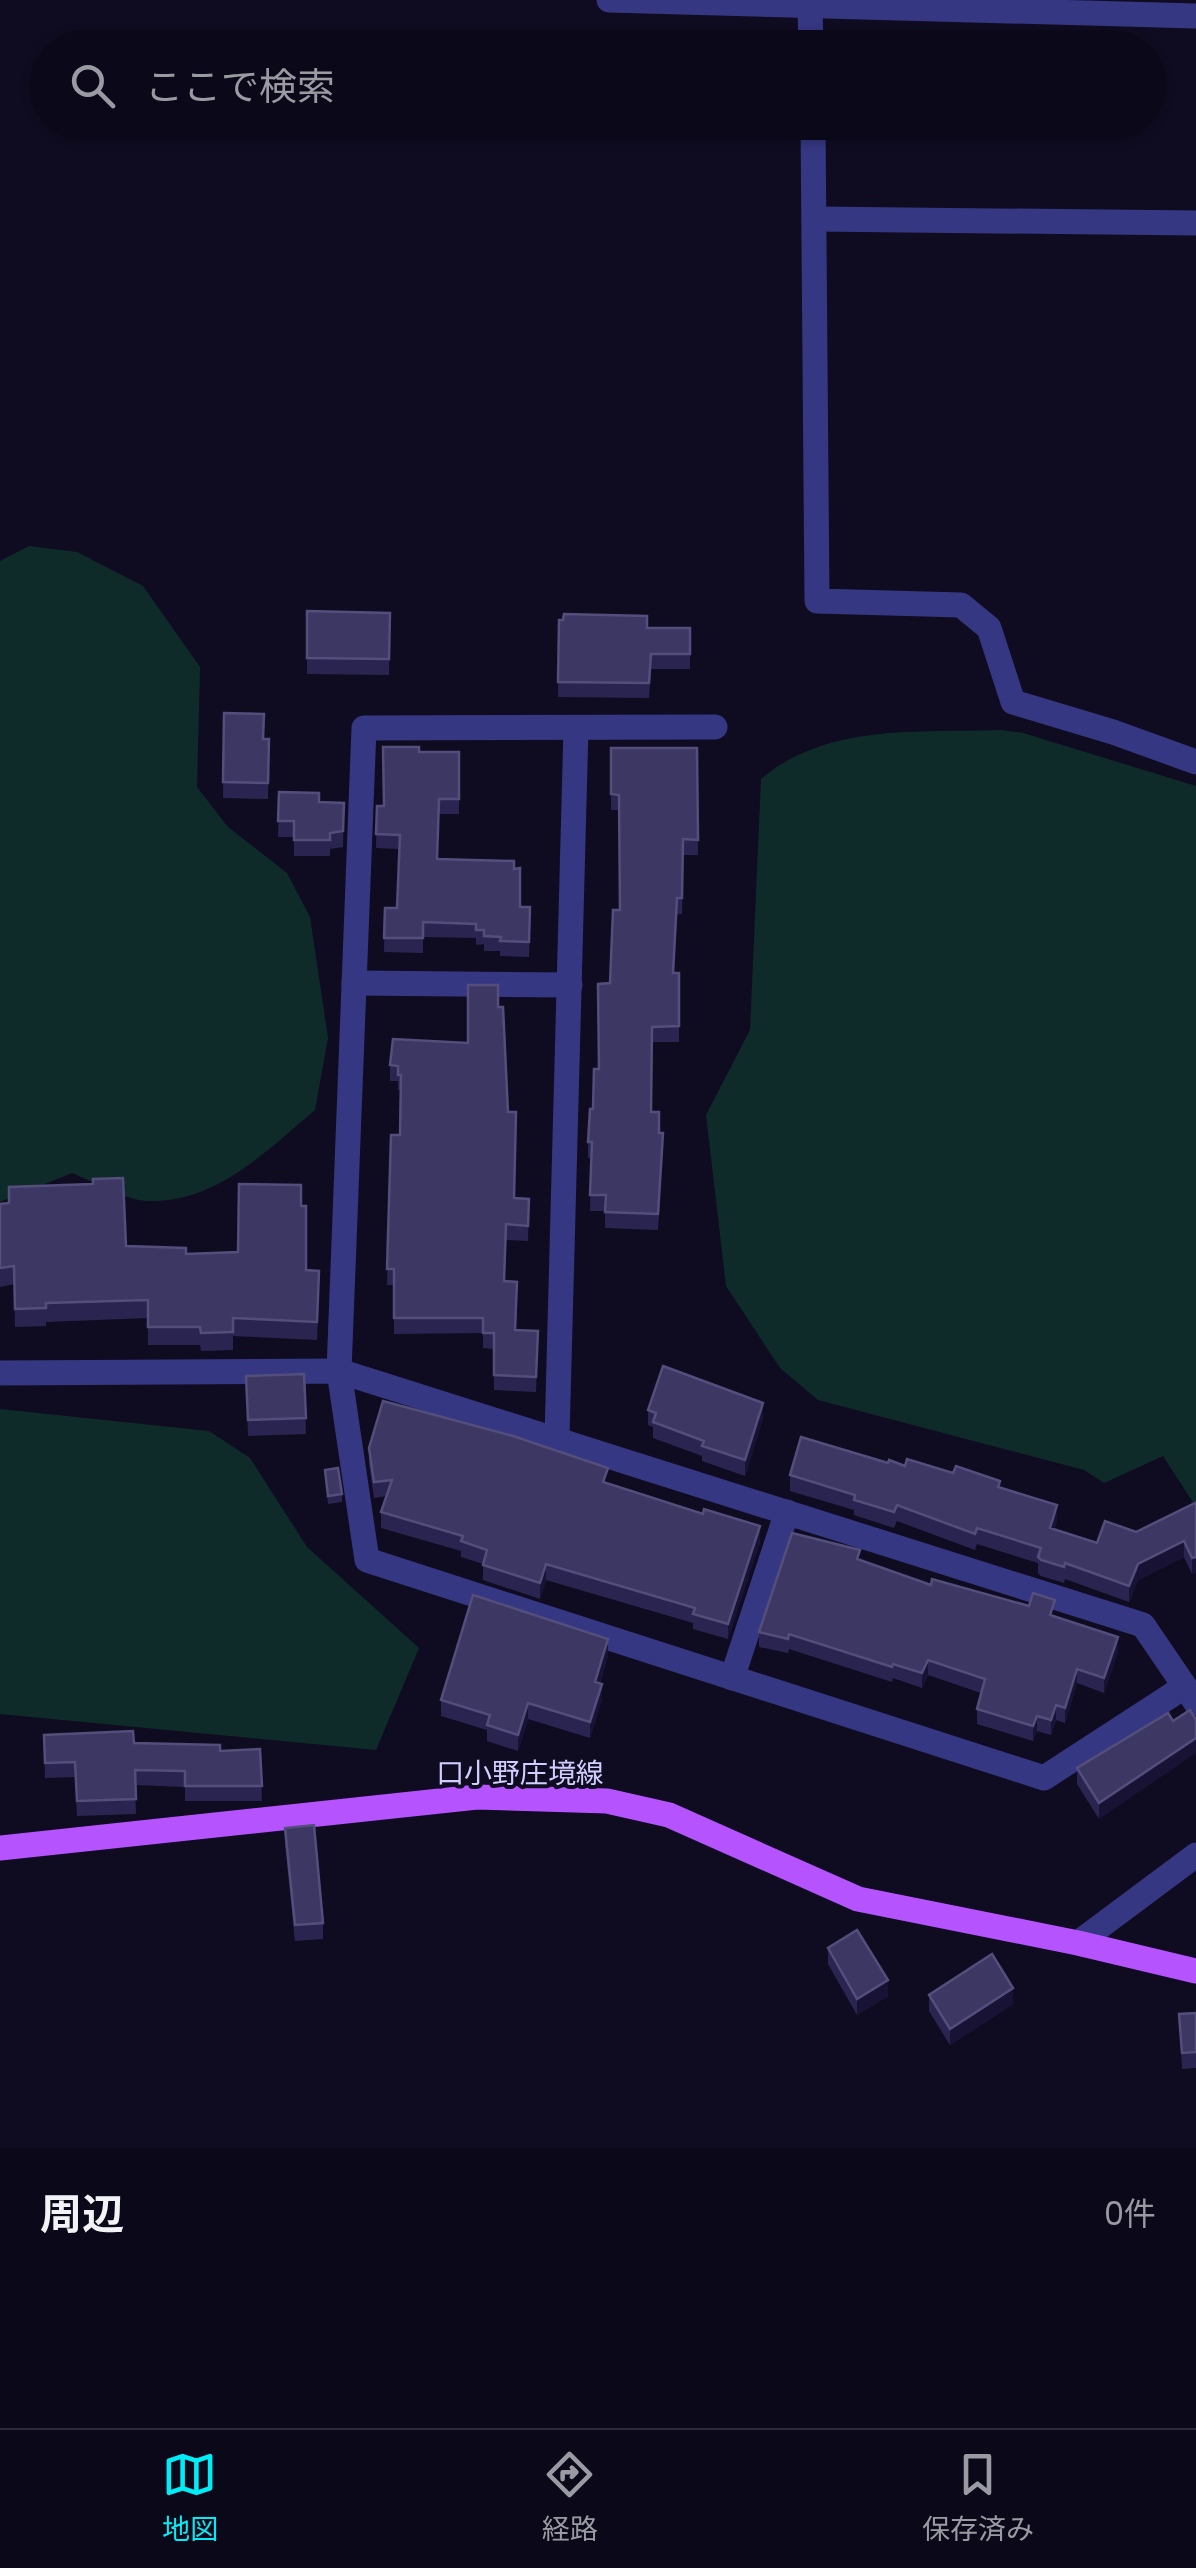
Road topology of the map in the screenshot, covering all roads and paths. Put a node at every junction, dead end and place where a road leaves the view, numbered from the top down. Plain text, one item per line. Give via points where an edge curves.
1 (609, 0) edge
2 (763, 3) edge
3 (810, 7) junction
4 (1196, 16) edge
5 (811, 30) edge
6 (813, 140) edge
7 (815, 219) junction
8 (1196, 223) edge
9 (715, 727) dead end
10 (576, 728) junction
11 (1196, 762) edge
12 (354, 983) junction
13 (570, 985) junction
14 (339, 1370) junction
15 (0, 1374) edge
16 (557, 1437) junction
17 (787, 1512) junction
18 (732, 1678) junction
19 (1190, 1695) edge
20 (0, 1848) edge
21 (1196, 1855) edge
22 (1078, 1943) junction
23 (1196, 1970) edge

1 - 2 street
2 - 3 street
3 - 4 street
3 - 5 street
6 - 7 street
7 - 8 street
7 - 11 street via 817,601 961,605 989,628 1013,702
9 - 10 street
10 - 12 street via 364,728
10 - 13 street
12 - 13 street
12 - 14 street
13 - 16 street
14 - 15 street
14 - 16 street
14 - 18 street via 367,1560
16 - 17 street
17 - 18 street
17 - 19 street via 1143,1625
18 - 19 street via 1044,1778
20 - 22 main road, 口小野庄境線 via 477,1797 607,1800 668,1815 858,1900
21 - 22 street
22 - 23 main road, 口小野庄境線

